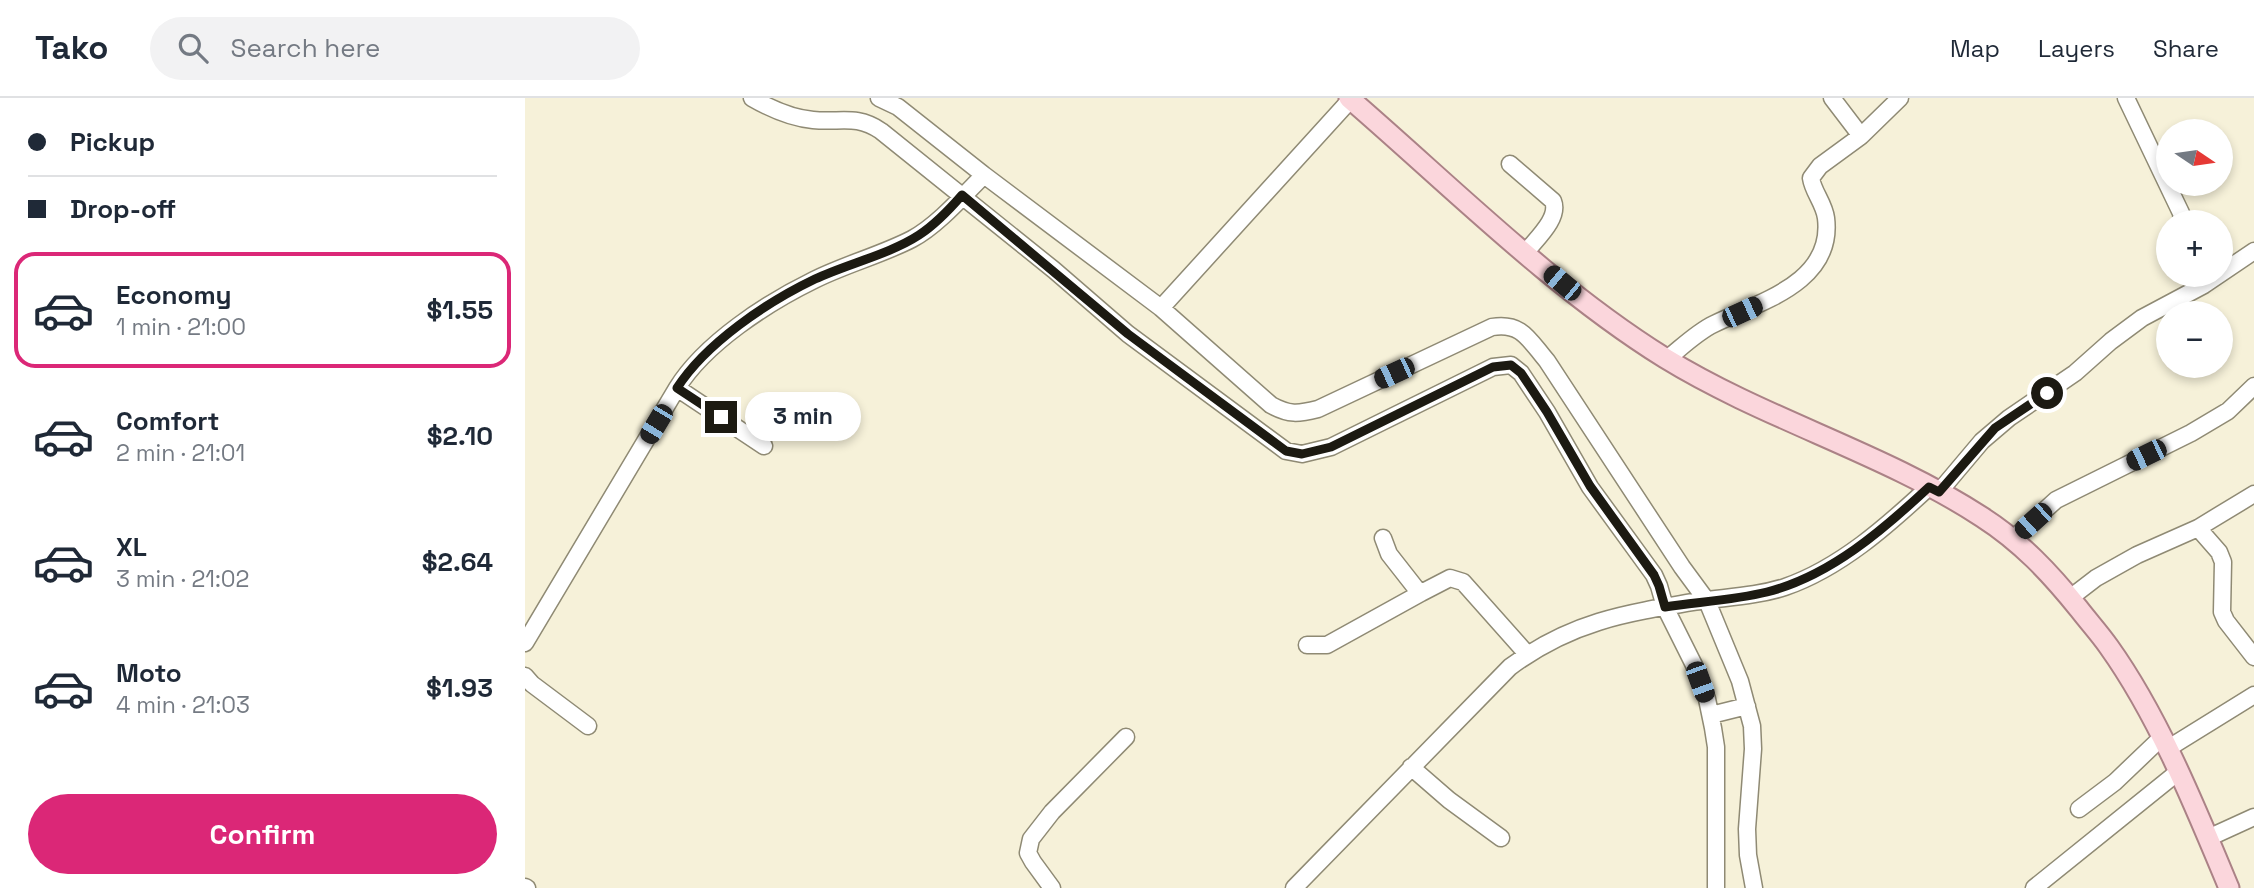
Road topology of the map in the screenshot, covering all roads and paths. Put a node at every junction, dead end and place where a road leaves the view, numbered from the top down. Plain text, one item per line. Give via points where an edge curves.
1 (752, 98) edge
2 (1832, 98) edge
3 (1900, 98) edge
4 (2126, 98) edge
5 (883, 99) edge
6 (1350, 99) edge
7 (1861, 136) junction
8 (1510, 164) dead end
9 (981, 177) junction
10 (964, 194) junction
11 (2178, 210) edge
12 (2254, 251) edge
13 (1526, 252) junction
14 (2233, 263) edge
15 (2191, 287) edge
16 (1161, 308) junction
17 (1667, 359) junction
18 (2254, 386) edge
19 (677, 388) junction
20 (764, 446) dead end
21 (1934, 489) junction
22 (2254, 494) edge
23 (2198, 528) junction
24 (1383, 538) dead end
25 (2013, 539) junction
26 (1421, 593) junction
27 (2070, 598) junction
28 (1704, 601) junction
29 (1668, 607) junction
30 (525, 643) edge
31 (1307, 645) dead end
32 (1527, 654) junction
33 (2254, 657) edge
34 (525, 676) edge
35 (2254, 695) edge
36 (1743, 707) junction
37 (1713, 714) junction
38 (588, 726) dead end
39 (1126, 737) dead end
40 (2164, 743) junction
41 (1411, 767) junction
42 (2178, 772) junction
43 (2079, 808) dead end
44 (2254, 817) edge
45 (1501, 838) dead end
46 (2208, 838) junction
47 (1052, 888) edge
48 (1293, 888) edge
49 (1716, 888) edge
50 (1754, 888) edge
51 (2034, 888) edge
52 (2229, 888) edge

1 - 10 street via 795,117 865,121
2 - 7 street
3 - 7 street
4 - 11 street
5 - 9 street
6 - 13 main road
6 - 16 street
7 - 17 street via 1811,178 1826,217 1823,245 1808,272 1790,288 1711,325
8 - 13 street via 1555,206
9 - 10 street
9 - 16 street
10 - 19 street via 912,239 814,280 751,317 702,355
10 - 29 street via 1128,334 1286,451 1302,454 1331,447 1493,367 1517,368 1590,486 1654,575
12 - 14 street
13 - 17 main road via 1600,315
15 - 21 street via 2002,423
16 - 28 street via 1271,405 1286,413 1318,408 1492,327 1515,327 1547,361
17 - 21 main road
18 - 25 street via 2228,411 2191,433 2056,500
19 - 20 street
19 - 30 street
21 - 25 main road
21 - 28 street via 1819,572 1765,593
22 - 23 street
23 - 27 street via 2137,555
23 - 33 street via 2223,562 2222,612
24 - 26 street via 1389,554
25 - 27 main road
26 - 31 street via 1327,645
26 - 32 street via 1450,578 1463,582
27 - 40 main road via 2110,648
28 - 29 street
28 - 36 street via 1739,681
29 - 32 street via 1598,621
29 - 37 street
32 - 41 street
34 - 38 street
35 - 40 street
36 - 37 street
36 - 50 street via 1752,726 1748,842
37 - 49 street
39 - 47 street via 1031,839 1028,853
40 - 42 main road
40 - 43 street
41 - 45 street
41 - 48 street
42 - 46 main road
42 - 51 street
44 - 46 street
46 - 52 main road

